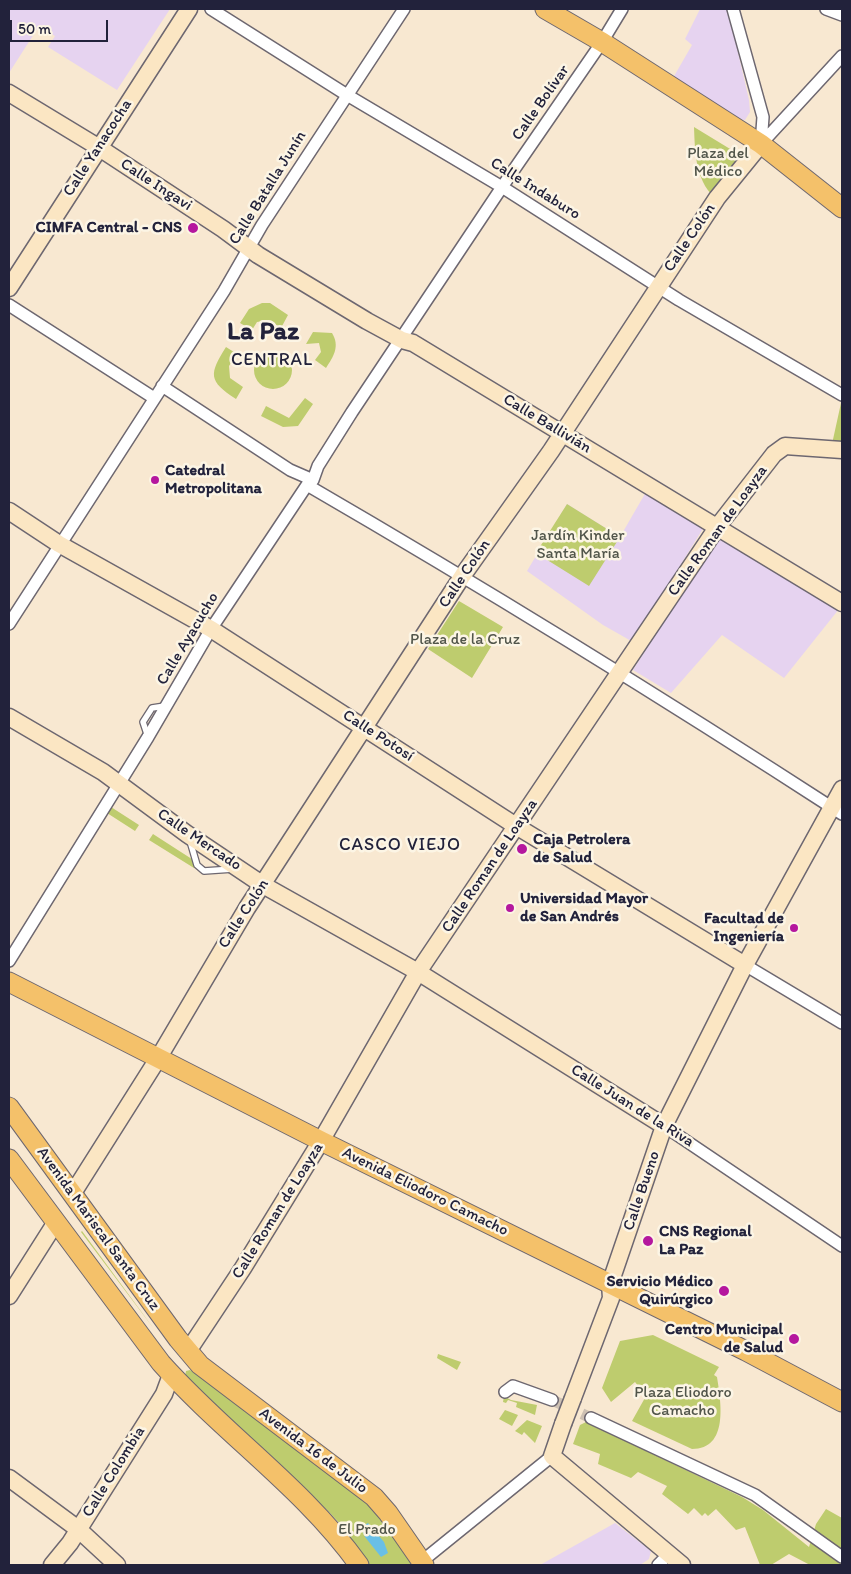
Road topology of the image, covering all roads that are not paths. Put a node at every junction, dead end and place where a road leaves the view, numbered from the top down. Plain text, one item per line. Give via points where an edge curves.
1 (189, 9) edge
2 (211, 9) edge
3 (404, 9) edge
4 (545, 9) edge
5 (622, 9) edge
6 (733, 9) edge
7 (826, 9) edge
8 (842, 15) edge
9 (602, 42) junction
10 (842, 56) edge
11 (9, 93) edge
12 (347, 94) junction
13 (761, 144) junction
14 (98, 147) junction
15 (502, 187) junction
16 (842, 208) edge
17 (249, 249) junction
18 (658, 285) junction
19 (9, 288) edge
20 (9, 305) edge
21 (402, 340) junction
22 (162, 386) junction
23 (842, 395) edge
24 (154, 398) junction
25 (562, 433) junction
26 (842, 450) edge
27 (310, 482) junction
28 (9, 511) edge
29 (718, 526) junction
30 (59, 544) junction
31 (463, 575) junction
32 (842, 603) edge
33 (9, 624) edge
34 (211, 629) junction
35 (620, 672) junction
36 (9, 717) edge
37 (364, 727) junction
38 (119, 783) junction
39 (842, 789) edge
40 (837, 811) edge
41 (516, 826) junction
42 (263, 885) junction
43 (9, 961) edge
44 (745, 965) junction
45 (418, 972) junction
46 (9, 982) edge
47 (842, 1023) edge
48 (159, 1057) junction
49 (9, 1108) edge
50 (664, 1126) junction
51 (321, 1141) junction
52 (9, 1158) edge
53 (73, 1193) junction
54 (56, 1222) junction
55 (842, 1246) edge
56 (616, 1292) junction
57 (9, 1296) edge
58 (188, 1351) junction
59 (171, 1375) junction
60 (505, 1392) dead end
61 (552, 1400) tunnel mouth
62 (842, 1402) edge
63 (591, 1418) tunnel mouth
64 (555, 1448) junction
65 (9, 1478) edge
66 (78, 1529) junction
67 (842, 1557) edge
68 (664, 1560) edge
69 (423, 1563) edge
70 (52, 1565) edge
71 (117, 1565) edge
72 (359, 1565) edge
73 (682, 1565) edge

1 - 14 main road, Calle Yanacocha
2 - 12 street, Calle Indaburo
3 - 12 street, Calle Batalla Junín
4 - 9 main road
5 - 9 street, Calle Bolívar
6 - 13 street via 763,117
7 - 8 street
9 - 13 main road
9 - 15 street, Calle Bolívar
10 - 13 street, Calle Colón
11 - 14 main road, Calle Ingavi
12 - 15 street, Calle Indaburo
12 - 17 street, Calle Batalla Junín
13 - 16 main road
13 - 18 main road, Calle Colón via 716,198
14 - 17 main road, Calle Ingavi
14 - 19 main road, Calle Yanacocha
15 - 18 street, Calle Indaburo
15 - 21 street, Calle Bolívar
17 - 21 main road, Calle Ballivián
17 - 22 street, Calle Batalla Junín
18 - 23 street, Calle Indaburo
18 - 25 main road, Calle Colón
20 - 24 street
21 - 25 main road, Calle Ballivián via 413,343
21 - 27 street, Calle Ayacucho via 352,412
22 - 24 street, Calle Batalla Junín
22 - 27 street
24 - 30 street, Calle Batalla Junín
25 - 29 main road, Calle Ballivián
25 - 31 main road, Calle Colón
26 - 29 main road, Calle Roman de Loayza via 785,446 774,454
27 - 31 street
27 - 34 street, Calle Ayacucho
28 - 30 main road, Calle Potosí
29 - 32 main road, Calle Ballivián
29 - 35 main road, Calle Roman de Loayza
30 - 33 street, Calle Batalla Junín
30 - 34 main road, Calle Potosí
31 - 35 street
31 - 37 main road, Calle Colón
34 - 37 main road, Calle Potosí
34 - 38 street, Calle Ayacucho
35 - 40 street
35 - 41 main road, Calle Roman de Loayza
36 - 38 main road, Calle Mercado
37 - 41 main road, Calle Potosí
37 - 42 main road, Calle Colón
38 - 42 main road, Calle Mercado
38 - 43 street, Calle Ayacucho
39 - 40 main road, Calle Bueno
40 - 44 main road, Calle Bueno
41 - 44 main road, Calle Potosí
41 - 45 main road, Calle Roman de Loayza
42 - 45 main road, Calle Mercado
42 - 48 main road, Calle Colón via 218,954
44 - 47 street
44 - 50 main road, Calle Bueno
45 - 50 main road, Calle Juan de la Riva
45 - 51 main road, Calle Roman de Loayza
46 - 48 main road, Avenida Eliodoro Camacho
48 - 51 main road, Avenida Eliodoro Camacho
48 - 53 main road, Calle Colón
49 - 53 main road, Avenida Mariscal Santa Cruz
50 - 55 street, Calle Juan de la Riva
50 - 56 main road, Calle Bueno
51 - 56 main road, Avenida Eliodoro Camacho
51 - 58 main road, Calle Roman de Loayza
52 - 54 main road, Avenida Mariscal Santa Cruz
53 - 54 main road
53 - 58 main road, Avenida Mariscal Santa Cruz
54 - 57 main road
54 - 59 main road, Avenida Mariscal Santa Cruz
56 - 62 main road, Avenida Eliodoro Camacho via 819,1388
56 - 64 main road, Calle Bueno, bridge
58 - 59 main road
58 - 69 main road, Avenida 16 de Julio via 200,1365 374,1497
59 - 66 main road, Calle Colombia via 164,1394
59 - 72 main road via 323,1518
60 - 61 street via 513,1386
63 - 67 street via 756,1495
64 - 68 main road
64 - 69 street
65 - 66 main road
66 - 70 main road, Calle Colombia
66 - 71 main road
68 - 73 main road

